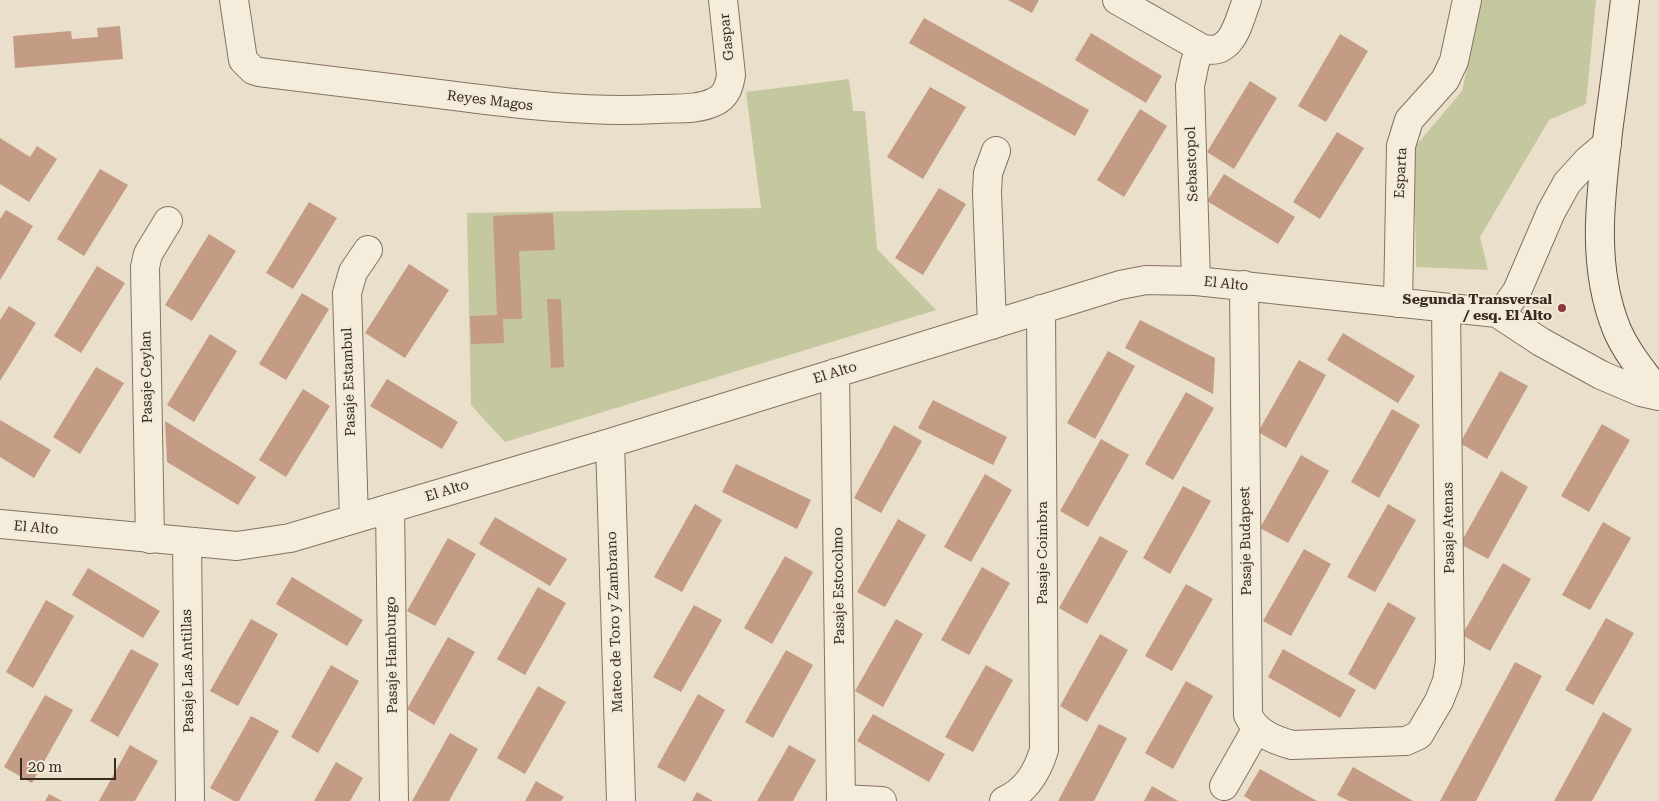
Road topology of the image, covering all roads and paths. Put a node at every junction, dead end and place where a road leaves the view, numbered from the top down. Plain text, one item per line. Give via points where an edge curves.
1 (234, 0) edge
2 (723, 0) edge
3 (1117, 0) edge
4 (1247, 0) edge
5 (1466, 0) edge
6 (1625, 0) edge
7 (1201, 48) junction
8 (731, 75) joint
9 (1607, 144) junction
10 (996, 151) dead end
11 (168, 221) dead end
12 (368, 250) dead end
13 (1196, 281) junction
14 (1244, 285) junction
15 (1398, 303) junction
16 (1446, 308) junction
17 (1041, 309) junction
18 (1497, 313) junction
19 (992, 325) junction
20 (836, 373) junction
21 (1659, 394) edge
22 (610, 442) junction
23 (390, 508) junction
24 (354, 519) junction
25 (0, 524) edge
26 (150, 539) junction
27 (187, 542) junction
28 (1257, 728) junction
29 (1224, 786) dead end
30 (1012, 796) edge
31 (842, 800) edge
32 (190, 801) edge
33 (394, 801) edge
34 (621, 801) edge
35 (882, 801) edge

1 - 8 street, Reyes Magos via 243,60 252,70 259,72 537,106 647,110 705,106 715,102 724,96
2 - 8 street, Gaspar
3 - 7 street
4 - 7 street via 1226,46 1210,51
5 - 15 street, Esparta via 1454,60 1446,80 1409,120 1401,146
6 - 9 street
7 - 13 street, Sebastopol via 1190,86
9 - 18 street via 1587,160 1567,183 1517,291
9 - 21 street via 1600,203 1602,280 1618,332
10 - 19 street via 988,173 987,192
11 - 26 street, Pasaje Ceylan via 148,254 145,267
12 - 24 street, Pasaje Estambul via 353,272 347,292
13 - 14 street, El Alto
13 - 17 street, El Alto via 1146,280
14 - 15 street, El Alto
14 - 28 street, Pasaje Budapest via 1248,710 1250,720
15 - 16 street, El Alto
16 - 18 street, El Alto
16 - 28 street, Pasaje Atenas via 1450,661 1444,691 1423,730 1415,739 1406,741 1292,745 1267,736
17 - 19 street, El Alto
17 - 30 street, Pasaje Coimbra via 1044,750 1030,780
18 - 21 street, El Alto via 1601,375 1641,392
19 - 20 street, El Alto
20 - 22 street, El Alto
20 - 31 street, Pasaje Estocolmo
22 - 23 street, El Alto
22 - 34 street, Mateo de Toro y Zambrano
23 - 24 street, El Alto
23 - 33 street, Pasaje Hamburgo
24 - 27 street, El Alto via 263,543 237,546
25 - 26 street, El Alto
26 - 27 street, El Alto
27 - 32 street, Pasaje Las Antillas
28 - 29 street
31 - 35 street, Pasaje Estocolmo

